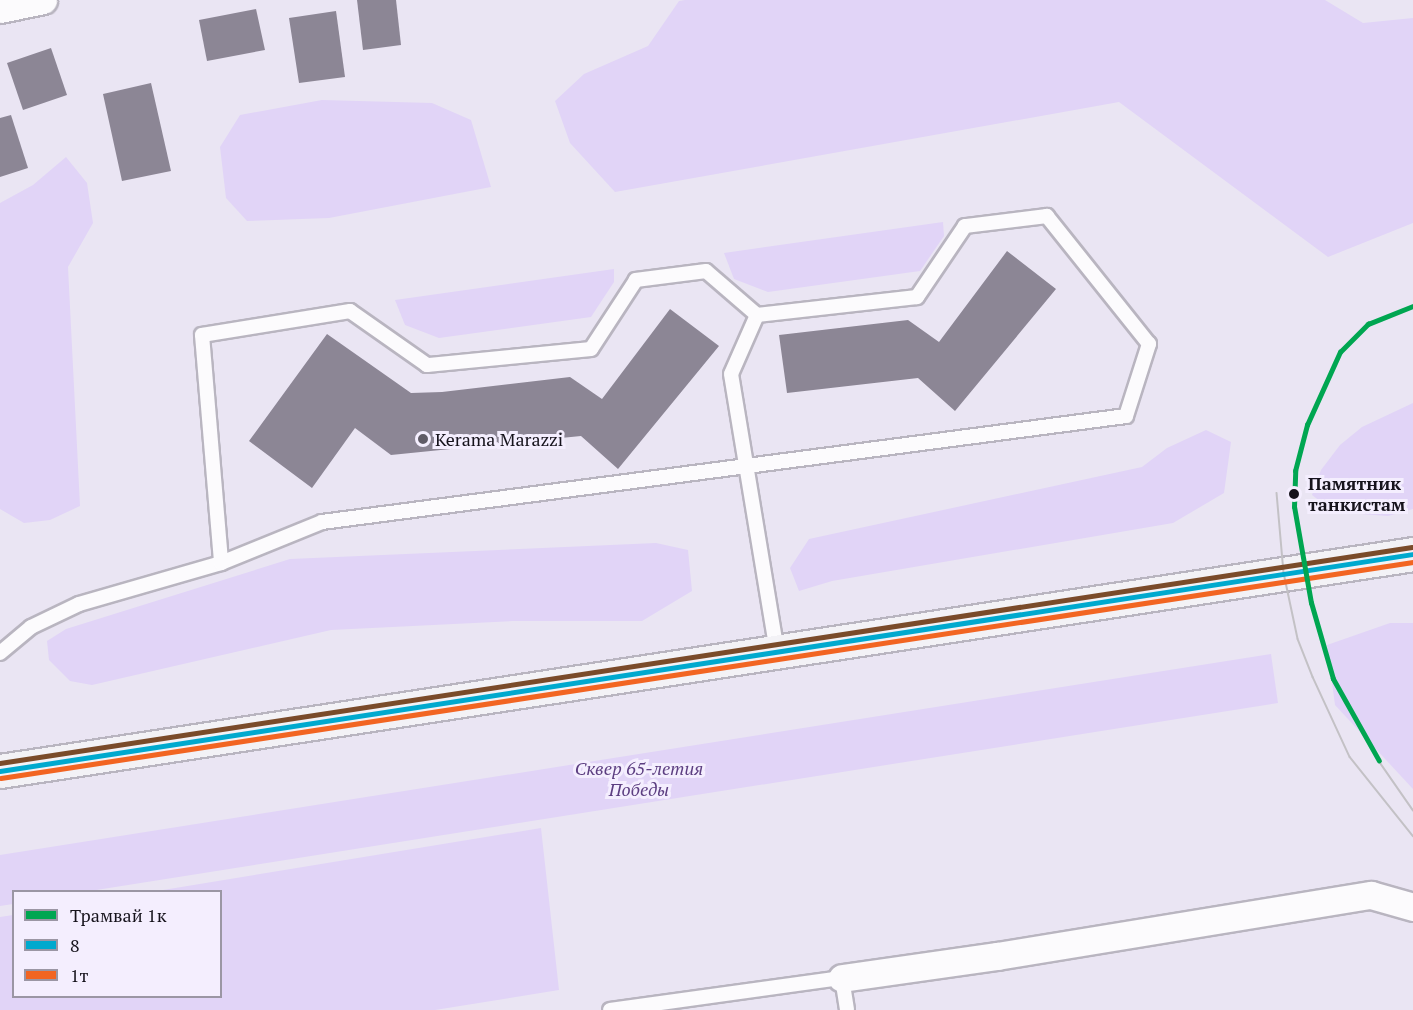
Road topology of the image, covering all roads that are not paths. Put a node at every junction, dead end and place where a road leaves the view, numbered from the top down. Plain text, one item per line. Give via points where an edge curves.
1 (43, 0) edge
2 (0, 9) edge
3 (757, 315) junction
4 (746, 466) junction
5 (1413, 554) edge
6 (221, 564) junction
7 (777, 652) junction
8 (0, 653) edge
9 (0, 771) edge
10 (1413, 907) edge
11 (842, 978) junction
12 (610, 1010) edge
13 (848, 1010) edge

1 - 2 street
3 - 4 lane via 731,374
3 - 4 lane via 917,297 965,226 1047,216 1149,344 1126,416
3 - 6 lane via 706,271 636,280 591,349 428,365 350,311 202,334
4 - 6 lane via 322,522
4 - 7 lane
5 - 7 main road
6 - 8 lane via 79,604 31,627
7 - 9 main road
10 - 11 street via 1371,895
11 - 12 lane
11 - 13 lane

